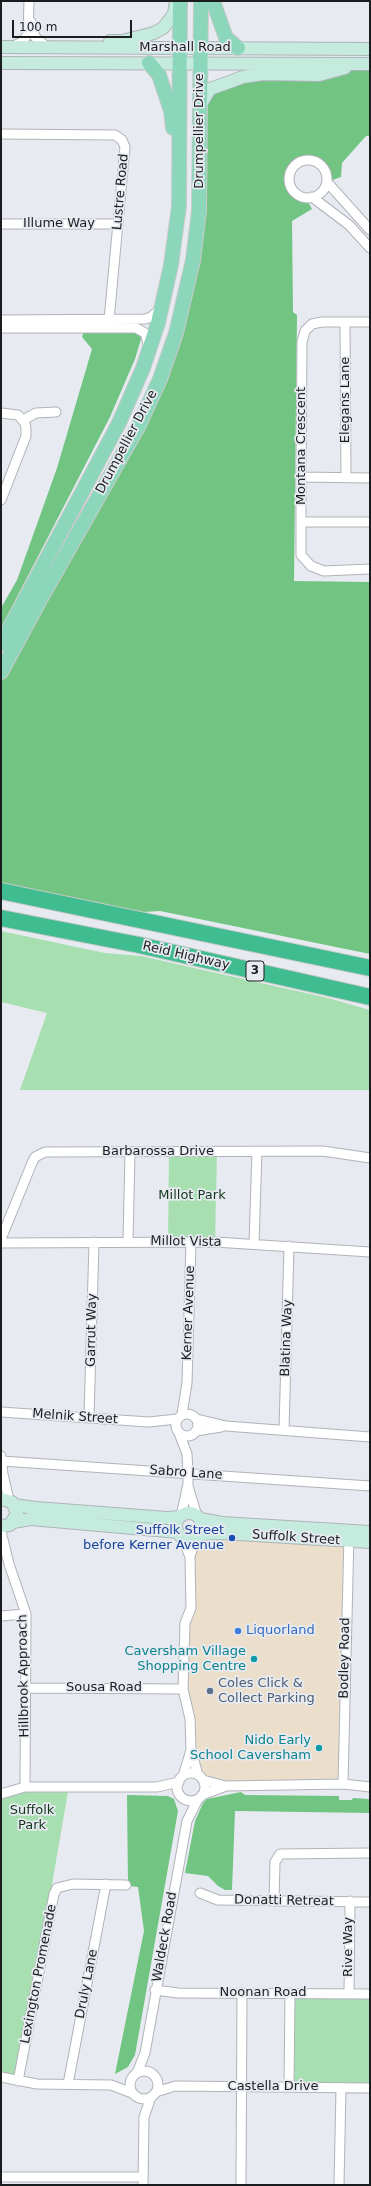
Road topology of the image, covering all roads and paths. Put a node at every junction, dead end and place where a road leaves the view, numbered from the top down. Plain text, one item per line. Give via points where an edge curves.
1 (176, 1) edge
2 (180, 1) edge
3 (201, 1) edge
4 (213, 1) edge
5 (29, 5) edge
6 (6, 47) edge
7 (49, 47) junction
8 (238, 48) junction
9 (370, 48) edge
10 (181, 49) junction
11 (201, 49) junction
12 (1, 63) edge
13 (148, 63) junction
14 (181, 63) junction
15 (200, 64) junction
16 (365, 64) edge
17 (200, 104) junction
18 (1, 134) edge
19 (327, 182) junction
20 (312, 198) junction
21 (1, 224) edge
22 (118, 224) junction
23 (370, 230) edge
24 (370, 248) edge
25 (173, 253) junction
26 (162, 307) junction
27 (1, 320) edge
28 (109, 320) junction
29 (345, 322) junction
30 (370, 322) edge
31 (18, 324) junction
32 (1, 328) edge
33 (149, 351) junction
34 (56, 412) dead end
35 (1, 413) edge
36 (23, 420) junction
37 (301, 477) junction
38 (346, 478) junction
39 (370, 478) edge
40 (1, 500) edge
41 (301, 522) junction
42 (370, 522) edge
43 (370, 569) edge
44 (1, 644) edge
45 (1, 672) edge
46 (1, 891) edge
47 (2, 918) edge
48 (370, 968) edge
49 (370, 997) edge
50 (257, 1151) junction
51 (130, 1152) junction
52 (370, 1158) edge
53 (1, 1239) edge
54 (94, 1242) junction
55 (128, 1242) junction
56 (191, 1242) junction
57 (1, 1243) edge
58 (254, 1244) junction
59 (289, 1246) junction
60 (370, 1252) edge
61 (1, 1412) edge
62 (187, 1417) junction
63 (89, 1418) junction
64 (149, 1422) junction
65 (226, 1426) junction
66 (284, 1430) junction
67 (178, 1431) junction
68 (195, 1432) junction
69 (370, 1437) edge
70 (187, 1454) junction
71 (2, 1458) edge
72 (188, 1473) junction
73 (2, 1479) edge
74 (188, 1484) junction
75 (370, 1486) edge
76 (8, 1501) edge
77 (180, 1517) junction
78 (198, 1517) junction
79 (6, 1526) edge
80 (370, 1532) edge
81 (180, 1534) junction
82 (197, 1535) junction
83 (349, 1537) junction
84 (370, 1542) edge
85 (190, 1557) junction
86 (5, 1564) edge
87 (26, 1614) junction
88 (1, 1616) edge
89 (26, 1688) junction
90 (183, 1689) junction
91 (191, 1750) junction
92 (200, 1778) junction
93 (181, 1779) junction
94 (343, 1784) junction
95 (226, 1786) junction
96 (25, 1787) junction
97 (157, 1787) junction
98 (370, 1787) edge
99 (1, 1794) edge
100 (182, 1796) junction
101 (200, 1797) junction
102 (187, 1821) junction
103 (370, 1853) edge
104 (106, 1884) junction
105 (126, 1885) dead end
106 (200, 1893) dead end
107 (274, 1901) junction
108 (350, 1901) junction
109 (370, 1902) edge
110 (156, 1990) junction
111 (242, 1993) junction
112 (290, 1993) junction
113 (349, 1994) junction
114 (370, 1994) edge
115 (145, 2053) junction
116 (134, 2076) junction
117 (153, 2076) junction
118 (1, 2077) edge
119 (18, 2081) junction
120 (68, 2084) junction
121 (111, 2085) junction
122 (175, 2086) junction
123 (241, 2087) junction
124 (289, 2087) junction
125 (341, 2088) junction
126 (370, 2088) edge
127 (154, 2094) junction
128 (134, 2095) junction
129 (144, 2117) junction
130 (1, 2176) edge
131 (50, 2181) edge
132 (143, 2181) edge
133 (241, 2185) edge
134 (339, 2185) edge

1 - 7 main road via 174,14 163,28 154,33 122,41 86,41
2 - 10 main road, Drumpellier Drive
3 - 11 main road, Drumpellier Drive
4 - 8 main road via 226,38
5 - 6 street via 28,34 22,42
5 - 7 street via 34,34 39,42
6 - 7 main road, Marshall Road
7 - 10 main road, Marshall Road
8 - 9 main road, Marshall Road
8 - 11 main road, Marshall Road
10 - 11 main road, Marshall Road
10 - 14 main road, Drumpellier Drive
11 - 15 main road, Drumpellier Drive
12 - 13 main road, Marshall Road
13 - 14 main road, Marshall Road
13 - 25 main road via 159,75 173,119 172,196 167,229
14 - 15 main road, Marshall Road
14 - 25 main road, Drumpellier Drive via 180,182
15 - 16 main road, Marshall Road
15 - 17 main road, Drumpellier Drive
16 - 17 main road via 319,75 263,74 243,77 210,90
17 - 45 main road, Drumpellier Drive via 200,186 196,235 184,303 168,356 150,402 128,447
18 - 22 street, Lustre Road via 115,135 122,140 125,147
19 - 20 street via 322,192
19 - 20 street via 325,170 316,161 304,160 294,166 289,176 291,187 299,196
19 - 23 street
20 - 24 street via 349,225
21 - 22 street, Illume Way
22 - 28 street, Lustre Road
25 - 26 main road, Drumpellier Drive
26 - 28 street via 148,319
26 - 33 main road, Drumpellier Drive
27 - 31 street
28 - 31 street
29 - 30 street, Montana Crescent
29 - 37 street, Montana Crescent via 312,324 305,331 302,342
29 - 38 street, Elegans Lane
31 - 32 street
31 - 33 street via 136,328 147,336
33 - 44 main road, Drumpellier Drive via 116,428
34 - 36 street via 36,413
35 - 36 street via 15,414
36 - 40 street via 26,436
37 - 38 street
37 - 41 street, Montana Crescent
38 - 39 street
41 - 42 street
41 - 43 street, Montana Crescent via 301,555 311,566 324,571
46 - 48 highway, Reid Highway / 3
47 - 49 highway, Reid Highway / 3 via 140,945
50 - 51 street, Barbarossa Drive
50 - 52 street, Barbarossa Drive via 339,1152
50 - 58 street
51 - 53 street, Barbarossa Drive via 39,1154 32,1163
51 - 55 street
54 - 55 street, Millot Vista
54 - 57 street, Millot Vista
54 - 63 street, Garrut Way
55 - 56 street, Millot Vista
56 - 58 street, Millot Vista
56 - 62 street, Kerner Avenue
58 - 59 street, Millot Vista
59 - 60 street, Millot Vista
59 - 66 street, Blatina Way
61 - 63 street, Melnik Street
62 - 64 street, Melnik Street
62 - 65 street, Melnik Street
62 - 67 street
62 - 68 street via 198,1425
63 - 64 street, Melnik Street
64 - 67 street, Melnik Street
65 - 66 street, Melnik Street
65 - 68 street, Melnik Street
66 - 69 street, Melnik Street
67 - 68 street, Melnik Street via 187,1436
67 - 70 street
68 - 70 street
70 - 72 street
71 - 72 street, Sabro Lane
71 - 73 street
72 - 74 street
72 - 75 street, Sabro Lane
73 - 76 street
74 - 77 street
74 - 78 street
76 - 77 main road via 36,1508
76 - 79 main road via 17,1513
77 - 78 main road via 189,1513
77 - 81 main road via 176,1524
78 - 82 main road via 202,1527
78 - 83 main road, Suffolk Street via 217,1522
79 - 81 main road via 31,1519
79 - 86 street, Hillbrook Approach
80 - 83 main road, Suffolk Street
81 - 82 main road via 188,1538
81 - 85 street
82 - 83 main road, Suffolk Street via 221,1533
82 - 85 street
83 - 84 main road, Suffolk Street
83 - 94 street, Bodley Road
85 - 90 street via 191,1608 185,1623
86 - 87 street, Hillbrook Approach
87 - 88 street
87 - 89 street, Hillbrook Approach
89 - 90 street, Sousa Road
89 - 96 street, Hillbrook Approach
90 - 91 street via 190,1719
91 - 92 street
91 - 93 street
92 - 93 street via 192,1773
92 - 95 street
92 - 101 street via 205,1788
93 - 97 street
93 - 100 street
94 - 95 street
94 - 98 street
95 - 101 street
96 - 97 street
96 - 99 street
97 - 100 street
100 - 101 street via 191,1800
100 - 102 street, Waldeck Road
101 - 102 street, Waldeck Road
102 - 110 street, Waldeck Road
103 - 107 street via 280,1854 275,1862
104 - 105 street, Lexington Promenade
104 - 119 street, Lexington Promenade via 62,1885 54,1894
104 - 120 street, Druly Lane
106 - 107 street, Donatti Retreat via 218,1900
107 - 108 street, Donatti Retreat
108 - 109 street, Donatti Retreat
108 - 113 street, Rive Way
110 - 111 street, Noonan Road via 178,1993
110 - 115 street, Waldeck Road
111 - 112 street, Noonan Road
111 - 123 street
112 - 113 street, Noonan Road
112 - 124 street
113 - 114 street, Noonan Road
115 - 116 street, Waldeck Road
115 - 117 street, Waldeck Road
116 - 117 street via 144,2072
116 - 121 street
116 - 128 street via 130,2086
117 - 122 street, Castella Drive
117 - 127 street via 157,2083
118 - 119 street
119 - 120 street
120 - 121 street
121 - 128 street
122 - 123 street, Castella Drive
122 - 127 street, Castella Drive
123 - 124 street, Castella Drive
123 - 133 street
124 - 125 street, Castella Drive
125 - 126 street, Castella Drive
125 - 134 street
127 - 128 street via 144,2099
127 - 129 street
128 - 129 street
129 - 132 street
130 - 131 street
131 - 132 street

